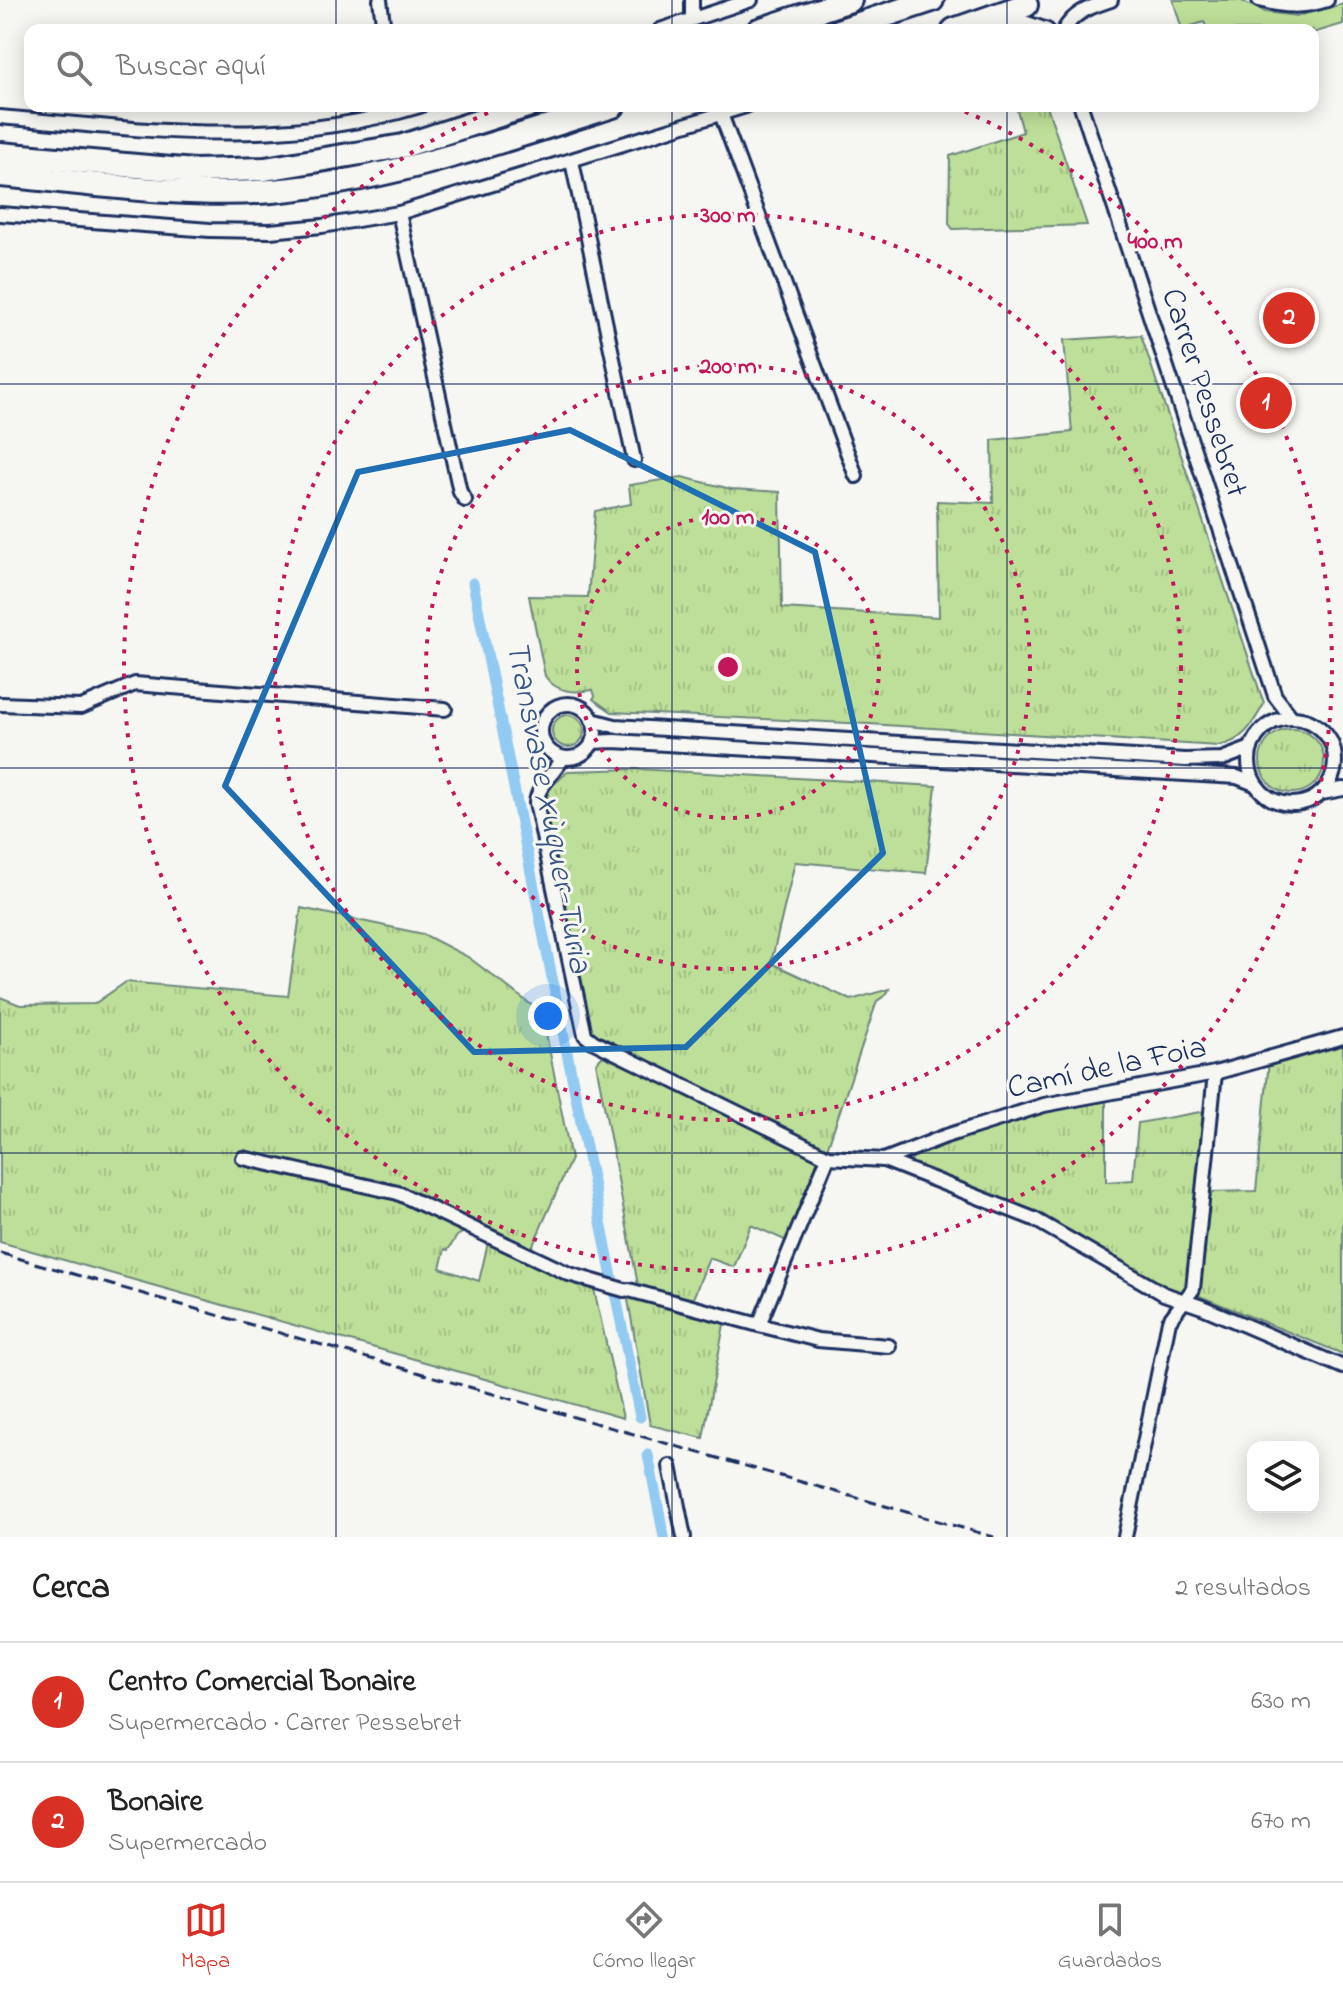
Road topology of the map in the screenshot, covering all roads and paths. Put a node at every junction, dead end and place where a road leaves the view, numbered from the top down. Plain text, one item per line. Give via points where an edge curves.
1 (380, 0) edge
2 (692, 0) edge
3 (751, 0) edge
4 (850, 0) edge
5 (932, 0) edge
6 (1111, 0) edge
7 (1259, 0) edge
8 (1327, 0) edge
9 (1029, 2) edge
10 (692, 19) junction
11 (383, 24) edge
12 (677, 24) edge
13 (777, 24) edge
14 (859, 24) edge
15 (970, 24) edge
16 (990, 24) edge
17 (1010, 24) edge
18 (1030, 24) edge
19 (1068, 24) edge
20 (387, 112) edge
21 (470, 112) edge
22 (508, 112) edge
23 (593, 112) edge
24 (727, 112) edge
25 (1083, 112) edge
26 (721, 114) junction
27 (0, 117) edge
28 (0, 154) edge
29 (340, 158) junction
30 (572, 161) junction
31 (0, 175) edge
32 (399, 213) junction
33 (0, 214) edge
34 (634, 460) dead end
35 (856, 476) dead end
36 (465, 500) dead end
37 (1275, 696) junction
38 (0, 704) edge
39 (445, 709) dead end
40 (1292, 718) junction
41 (592, 720) junction
42 (1270, 724) junction
43 (592, 742) junction
44 (1251, 748) junction
45 (1339, 757) edge
46 (563, 758) junction
47 (1255, 784) junction
48 (1343, 789) edge
49 (1322, 793) junction
50 (1343, 1037) edge
51 (1215, 1073) junction
52 (828, 1157) junction
53 (243, 1158) dead end
54 (884, 1160) junction
55 (1184, 1302) junction
56 (759, 1325) junction
57 (889, 1346) dead end
58 (1343, 1367) edge
59 (670, 1466) dead end
60 (684, 1537) edge
61 (1125, 1537) edge

1 - 11 street
2 - 10 street
3 - 10 street
4 - 13 highway
5 - 14 highway
6 - 19 street via 1082,10
7 - 8 street via 1283,7
9 - 15 highway
9 - 16 street
10 - 12 street
17 - 18 street
20 - 27 street via 315,129 237,134
21 - 29 highway
22 - 29 highway via 403,146
23 - 31 highway via 408,168 271,191 194,192
24 - 26 street
25 - 37 street, Carrer Pessebret
26 - 30 street
26 - 35 street
28 - 29 highway via 194,171 265,169
30 - 32 street
30 - 34 street
32 - 33 street via 270,231
32 - 36 street
37 - 40 street, Carrer Pessebret
37 - 42 street, Carrer Pessebret
38 - 39 street via 81,707 135,684
40 - 42 street
40 - 45 street via 1317,726
41 - 43 street
41 - 44 street via 615,726 1185,760 1222,759
41 - 46 street via 576,705 561,705 548,713 541,738 549,751
42 - 44 street
43 - 46 street via 580,755
43 - 47 street via 1237,777
44 - 47 street
45 - 49 street
46 - 52 street via 536,794 536,803 585,1035
47 - 49 street via 1287,804
48 - 49 street
50 - 51 street, Camí de la Foia
51 - 54 street, Camí de la Foia via 1044,1105
51 - 55 street via 1193,1289
52 - 54 street
52 - 56 street
53 - 56 street via 398,1193 569,1274
54 - 55 street via 1034,1219
55 - 58 street
55 - 61 street via 1169,1321
56 - 57 street via 818,1340
59 - 60 street

